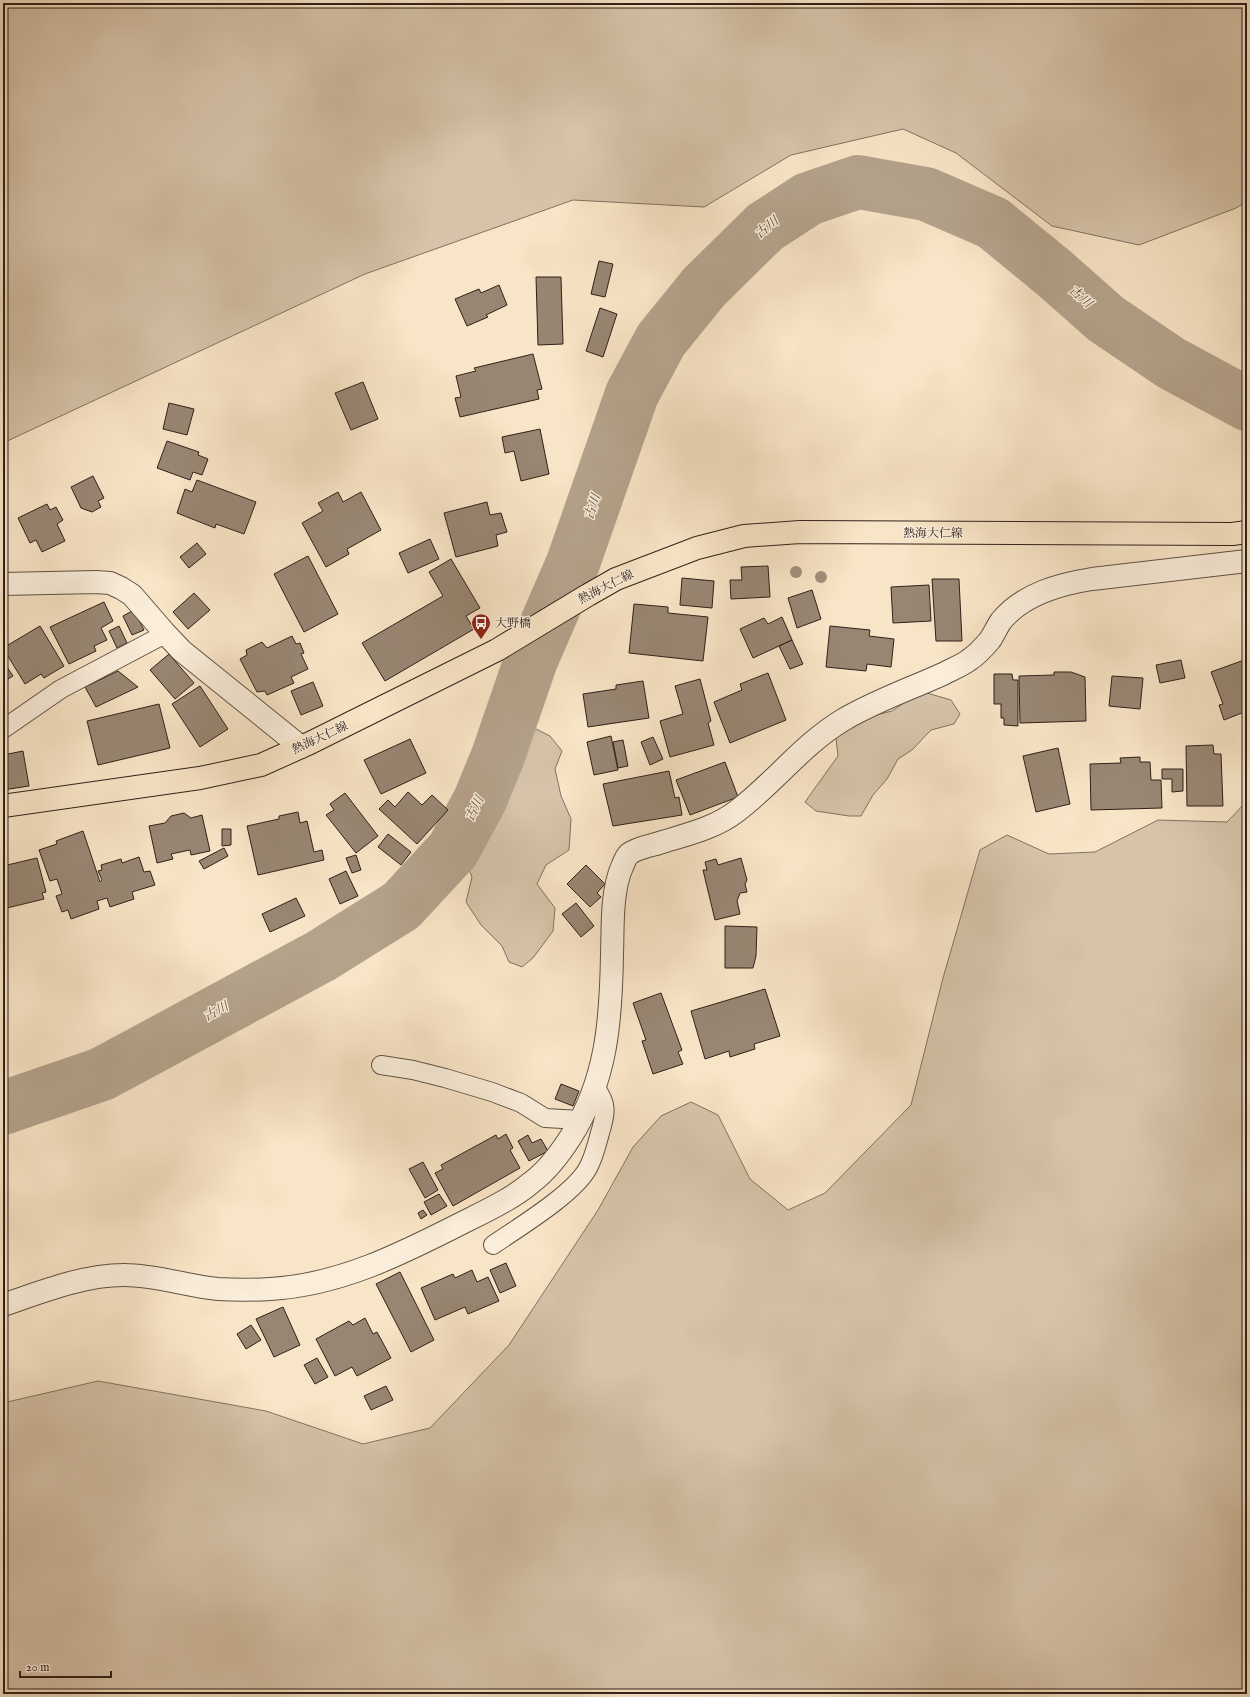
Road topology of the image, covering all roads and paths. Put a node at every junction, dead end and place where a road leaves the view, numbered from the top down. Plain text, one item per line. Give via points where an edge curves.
1 (1247, 532) edge
2 (1247, 561) edge
3 (3, 584) edge
4 (166, 634) junction
5 (3, 729) edge
6 (301, 747) junction
7 (3, 806) edge
8 (381, 1065) dead end
9 (595, 1087) junction
10 (581, 1120) junction
11 (493, 1245) dead end
12 (3, 1305) edge

1 - 6 main road, 熱海大仁線 via 800,532 744,536 697,548 616,579 496,650
2 - 9 street via 1092,578 1035,595 1012,610 999,623 990,640 967,662 880,700 841,721 811,743 735,813 711,826 629,854 616,885 611,1004 602,1065
3 - 4 street via 110,583 132,595
4 - 5 lane via 61,689
4 - 6 street via 182,651
6 - 7 main road, 熱海大仁線 via 262,765 200,778
8 - 10 lane via 413,1070 492,1092 522,1103 545,1118
9 - 10 street
9 - 11 lane via 602,1096 605,1106 598,1140 588,1168 569,1189
10 - 12 street via 560,1153 528,1186 409,1250 372,1266 316,1284 268,1290 217,1288 122,1274 71,1284

